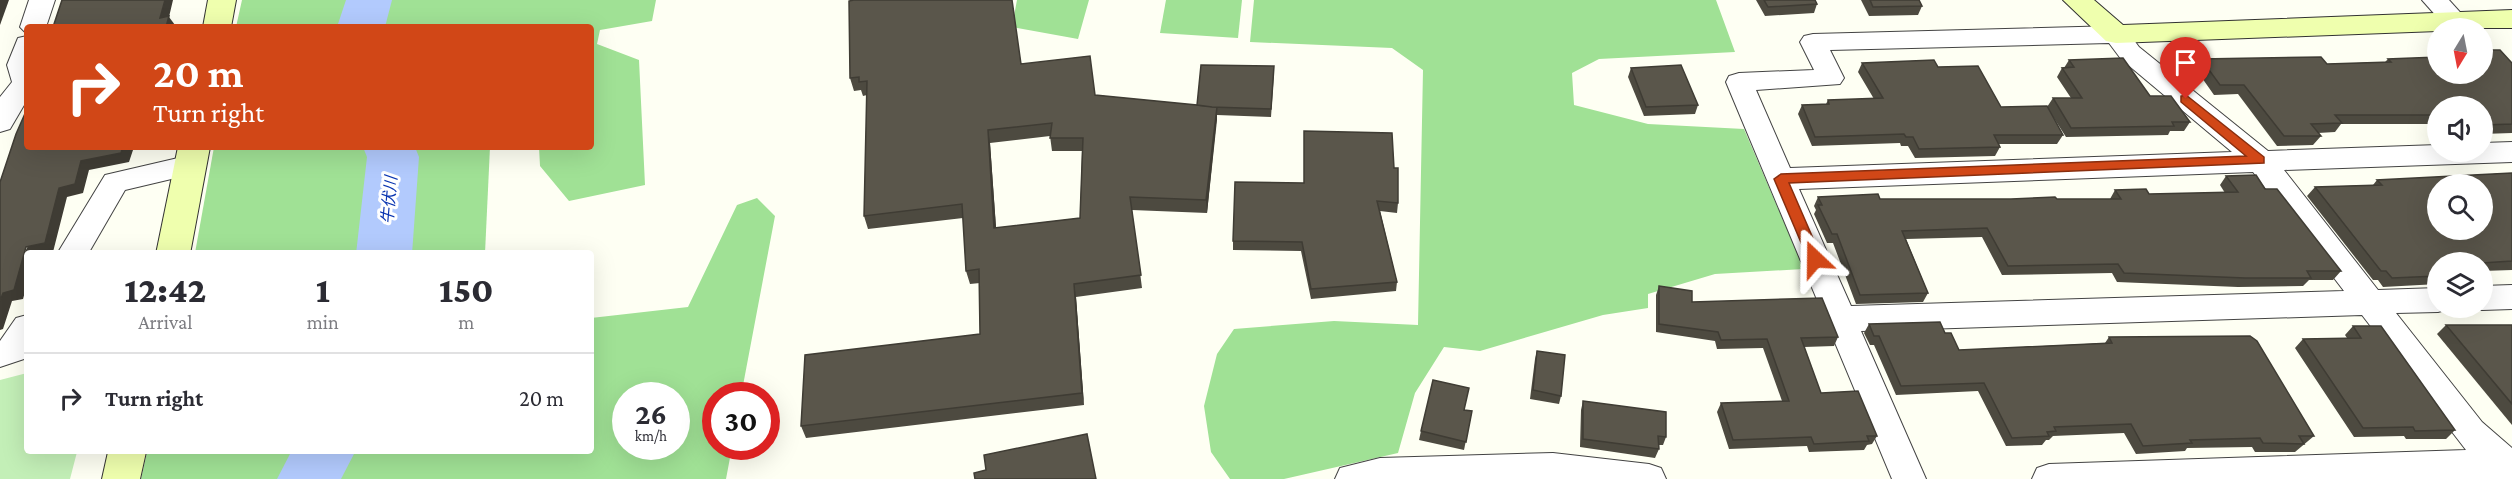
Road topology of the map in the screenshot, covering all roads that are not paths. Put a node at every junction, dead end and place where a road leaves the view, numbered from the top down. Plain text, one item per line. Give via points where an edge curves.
1 (42, 0) edge
2 (222, 0) edge
3 (2077, 0) edge
4 (2435, 0) edge
5 (2452, 18) edge
6 (2512, 19) edge
7 (2493, 20) edge
8 (2427, 22) edge
9 (34, 24) edge
10 (218, 24) edge
11 (2116, 34) junction
12 (24, 53) edge
13 (24, 77) edge
14 (24, 86) edge
15 (0, 122) edge
16 (2512, 152) edge
17 (193, 156) edge
18 (2260, 160) junction
19 (1781, 179) junction
20 (74, 250) edge
21 (174, 250) edge
22 (2512, 297) edge
23 (2493, 298) edge
24 (2427, 300) edge
25 (2372, 303) junction
26 (1841, 319) junction
27 (24, 332) edge
28 (0, 354) edge
29 (127, 454) edge
30 (2509, 466) edge
31 (2370, 473) edge
32 (121, 479) edge
33 (1352, 479) edge
34 (1649, 479) edge
35 (1909, 479) edge
36 (2049, 479) edge

1 - 9 street
2 - 10 street
3 - 11 street
4 - 5 street
6 - 7 street
8 - 11 street
11 - 18 street via 2130,53
11 - 19 street via 1813,42 1831,78 1739,82
12 - 13 street via 20,66
14 - 15 street
16 - 18 street
17 - 20 street via 115,182
17 - 21 street
18 - 19 street
18 - 25 street
19 - 26 street
22 - 23 street
24 - 25 street
25 - 26 street
25 - 30 street via 2470,432
26 - 35 street
27 - 28 street via 13,350
29 - 32 street
30 - 31 street
31 - 36 street
33 - 34 street via 1380,473 1553,468

